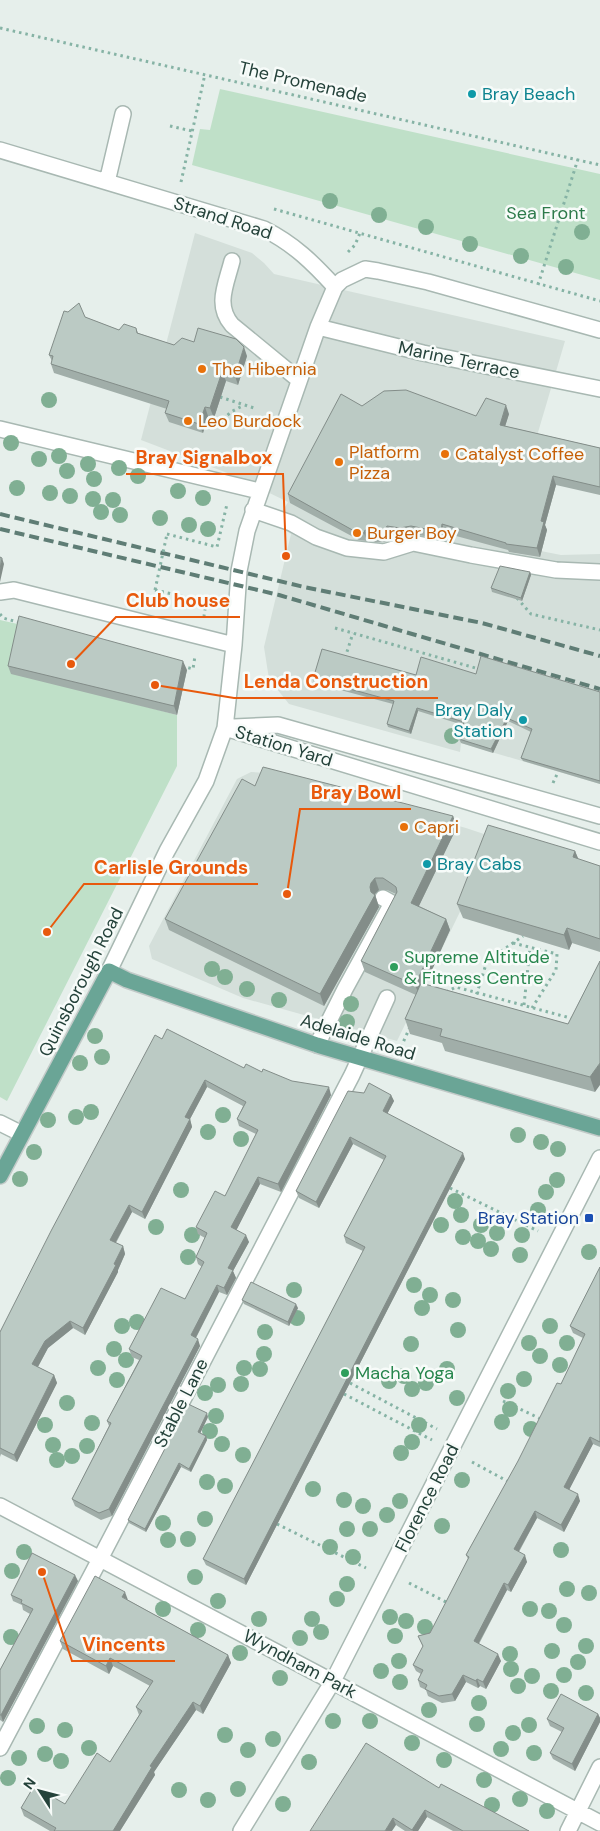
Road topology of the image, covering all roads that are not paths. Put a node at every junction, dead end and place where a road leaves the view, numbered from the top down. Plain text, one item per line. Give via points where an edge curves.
1 (123, 114) dead end
2 (0, 150) edge
3 (107, 182) junction
4 (232, 261) dead end
5 (335, 288) junction
6 (318, 328) junction
7 (600, 330) edge
8 (299, 380) junction
9 (600, 389) edge
10 (0, 429) edge
11 (260, 491) junction
12 (253, 510) junction
13 (600, 572) edge
14 (0, 592) edge
15 (234, 645) junction
16 (225, 728) junction
17 (600, 816) edge
18 (600, 842) edge
19 (383, 898) edge
20 (109, 971) junction
21 (387, 998) dead end
22 (317, 1045) junction
23 (360, 1058) junction
24 (0, 1123) edge
25 (600, 1128) edge
26 (22, 1134) junction
27 (600, 1158) edge
28 (0, 1176) edge
29 (0, 1506) edge
30 (100, 1559) junction
31 (333, 1681) junction
32 (0, 1748) edge
33 (600, 1767) edge
34 (578, 1811) junction
35 (600, 1823) edge
36 (242, 1831) edge
37 (568, 1831) edge

1 - 3 street
2 - 3 street, Strand Road
3 - 5 street, Strand Road via 264,229 294,246
4 - 8 street via 222,305 225,317
5 - 6 street, Quinsborough Road
5 - 7 street via 342,280 365,269 378,271
6 - 8 street, Quinsborough Road
6 - 9 street, Marine Terrace
8 - 11 street, Quinsborough Road
10 - 11 street
11 - 12 street, Quinsborough Road
12 - 13 street via 347,548 384,552 413,543 556,570
12 - 15 street, Quinsborough Road via 239,571
14 - 15 street via 14,590
15 - 16 street, Quinsborough Road
16 - 17 street, Station Yard via 278,725
16 - 18 street, Station Yard
16 - 20 street, Quinsborough Road via 206,781 167,851
19 - 22 street via 392,903
20 - 22 main road, Adelaide Road
20 - 26 main road, Quinsborough Road
21 - 23 street, Stable Lane
22 - 23 main road, Adelaide Road
23 - 25 main road, Adelaide Road
23 - 30 street, Stable Lane
24 - 26 street
26 - 28 main road, Quinsborough Road
27 - 31 street, Florence Road
29 - 30 street, Wyndham Park
30 - 31 street, Wyndham Park
30 - 32 street, Stable Lane
31 - 34 street, Wyndham Park
31 - 36 street, Florence Road
33 - 34 street
34 - 35 street, Wyndham Park
34 - 37 street

